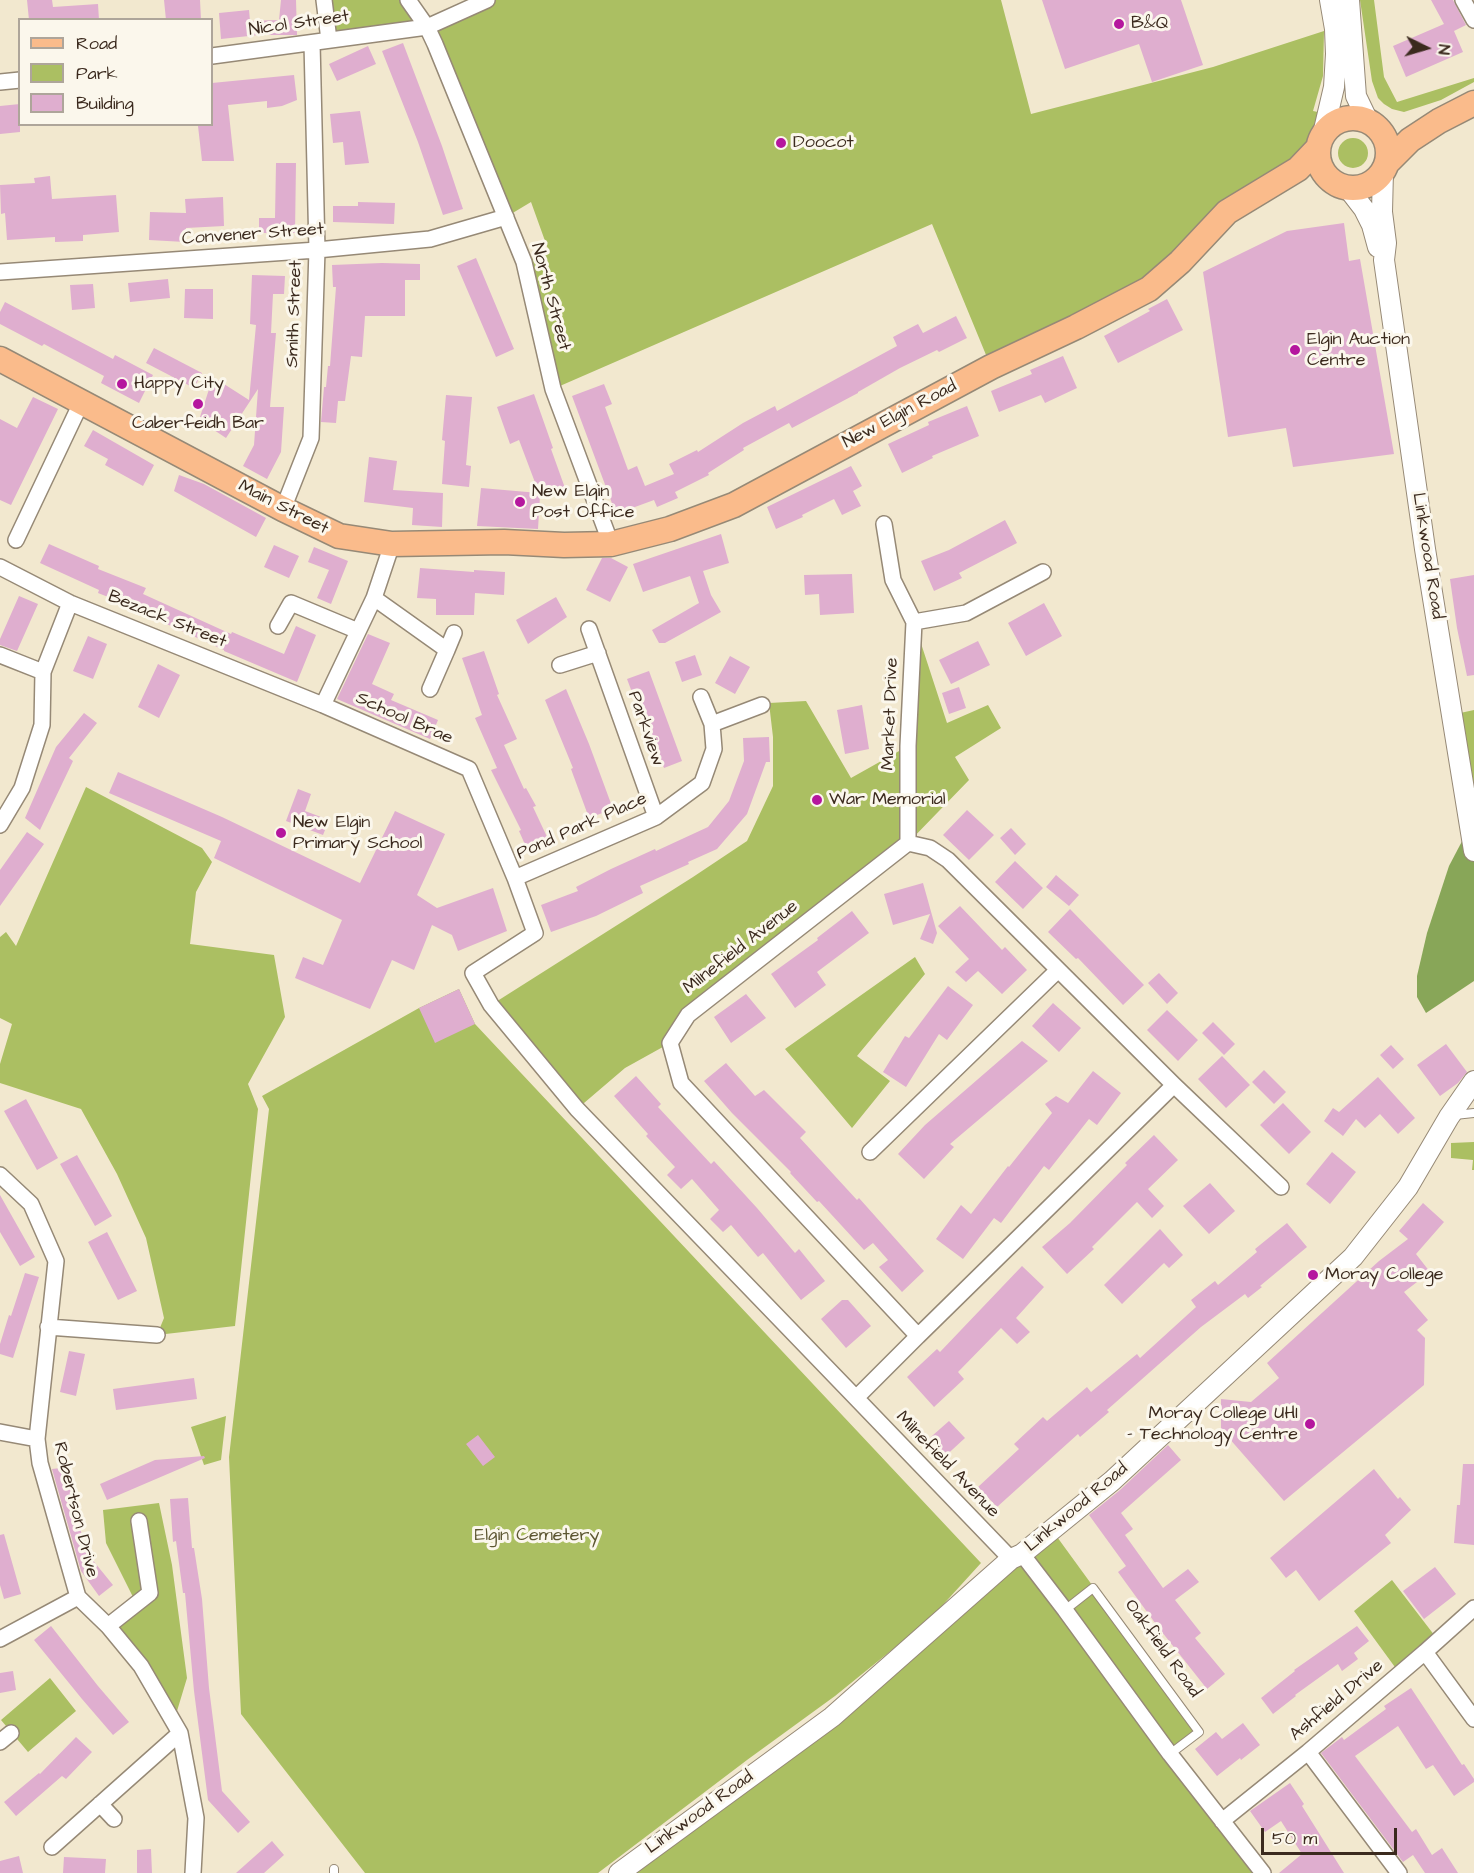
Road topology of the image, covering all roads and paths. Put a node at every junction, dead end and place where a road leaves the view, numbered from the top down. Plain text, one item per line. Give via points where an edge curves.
1 (324, 0) edge
2 (408, 0) edge
3 (487, 0) edge
4 (1330, 0) edge
5 (1348, 0) edge
6 (1463, 0) edge
7 (1474, 20) edge
8 (427, 27) junction
9 (329, 40) junction
10 (312, 43) junction
11 (213, 56) edge
12 (18, 80) edge
13 (0, 82) edge
14 (1474, 103) edge
15 (1439, 121) junction
16 (1372, 123) junction
17 (1321, 141) junction
18 (1385, 167) junction
19 (1341, 185) junction
20 (1259, 193) junction
21 (506, 217) junction
22 (317, 250) junction
23 (1384, 260) junction
24 (0, 272) edge
25 (0, 359) edge
26 (81, 403) junction
27 (283, 508) junction
28 (884, 524) dead end
29 (16, 540) dead end
30 (504, 542) joint
31 (392, 544) junction
32 (611, 544) junction
33 (0, 567) edge
34 (1043, 572) dead end
35 (374, 598) junction
36 (70, 603) junction
37 (914, 622) junction
38 (278, 626) dead end
39 (589, 629) dead end
40 (358, 631) junction
41 (454, 633) dead end
42 (447, 650) junction
43 (598, 653) junction
44 (0, 655) edge
45 (560, 665) dead end
46 (43, 672) junction
47 (430, 689) dead end
48 (701, 697) dead end
49 (323, 705) junction
50 (762, 705) dead end
51 (712, 724) junction
52 (656, 817) junction
53 (0, 825) edge
54 (908, 843) junction
55 (1474, 851) edge
56 (515, 878) junction
57 (535, 933) joint
58 (1058, 970) junction
59 (1474, 1081) edge
60 (1174, 1084) junction
61 (1474, 1113) edge
62 (1450, 1115) junction
63 (870, 1152) dead end
64 (0, 1175) edge
65 (1281, 1187) dead end
66 (48, 1328) junction
67 (157, 1335) dead end
68 (918, 1335) junction
69 (856, 1398) junction
70 (0, 1432) edge
71 (37, 1439) junction
72 (139, 1521) dead end
73 (1016, 1556) junction
74 (78, 1597) junction
75 (1474, 1608) edge
76 (1065, 1610) junction
77 (108, 1626) junction
78 (0, 1640) edge
79 (1425, 1652) junction
80 (1474, 1719) edge
81 (180, 1733) junction
82 (1308, 1752) junction
83 (1170, 1754) junction
84 (100, 1804) junction
85 (114, 1819) dead end
86 (1222, 1821) junction
87 (52, 1847) dead end
88 (193, 1873) edge
89 (619, 1873) edge
90 (1263, 1873) edge
91 (1399, 1873) edge

1 - 9 street
2 - 8 street, North Street
3 - 8 street, Nicol Street
4 - 17 street via 1335,29 1334,87
5 - 16 street via 1356,96
6 - 7 street
8 - 9 street, Nicol Street
8 - 21 street, North Street
9 - 10 street, Nicol Street
10 - 11 street, Nicol Street
10 - 22 street, Smith Street
12 - 13 street
14 - 15 main road
15 - 16 main road via 1411,125
15 - 18 main road via 1410,140
16 - 17 main road via 1346,118 1334,123
16 - 18 main road via 1386,140
17 - 19 main road via 1322,170
17 - 20 main road, New Elgin Road via 1298,169
18 - 19 main road via 1371,183 1359,188
18 - 23 street, Linkwood Road
19 - 20 main road, New Elgin Road via 1309,183
19 - 23 street, Linkwood Road via 1364,209
20 - 32 main road, New Elgin Road via 1227,212 1180,262 1149,288 734,505 670,529
21 - 22 street, Convener Street via 430,239
21 - 32 street, North Street via 524,262 554,389
22 - 24 street, Convener Street
22 - 27 street, Smith Street via 311,438
23 - 55 street, Linkwood Road
25 - 26 main road, Main Street
26 - 27 main road, Main Street
26 - 29 street
27 - 31 main road, Main Street via 339,536
28 - 37 street, Market Drive via 893,580
30 - 31 main road, Main Street
30 - 32 main road, New Elgin Road
31 - 35 street
33 - 36 street, Bezack Street
34 - 37 street via 966,613
35 - 40 street
35 - 42 street
36 - 46 street
36 - 49 street, Bezack Street
37 - 54 street, Market Drive
38 - 40 street via 291,603
39 - 43 street, Parkview
40 - 49 street
41 - 42 street
42 - 47 street
43 - 45 street
43 - 52 street, Parkview
44 - 46 street
46 - 53 street via 42,725 22,788
48 - 51 street, Pond Park Place
49 - 56 street, School Brae via 469,769
50 - 51 street
51 - 52 street, Pond Park Place via 714,749 702,783
52 - 56 street, Pond Park Place
54 - 58 street via 930,848 948,860
54 - 68 street, Milnefield Avenue via 688,1015 670,1043 681,1083
56 - 57 street, School Brae
57 - 69 street, Milnefield Avenue via 473,973 491,1005 577,1109
58 - 60 street
58 - 63 street
59 - 62 street, Linkwood Road
60 - 65 street
60 - 68 street
61 - 62 lane
62 - 73 street, Linkwood Road via 1408,1187 1353,1257 1112,1481
64 - 66 street, Robertson Drive via 31,1204 56,1262
66 - 67 street
66 - 71 street, Robertson Drive
68 - 69 street
69 - 73 street, Milnefield Avenue
70 - 71 street
71 - 74 street, Robertson Drive
72 - 77 street via 150,1593
73 - 76 street
73 - 89 street, Linkwood Road via 832,1716
74 - 77 street, Robertson Drive
74 - 78 street
75 - 79 street, Ashfield Drive
76 - 83 street
76 - 83 lane, Oakfield Road via 1093,1588 1199,1732
77 - 81 street, Robertson Drive via 141,1666
79 - 80 street
79 - 82 street, Ashfield Drive
81 - 84 street
81 - 88 street, Robertson Drive via 196,1818
82 - 86 street, Ashfield Drive
82 - 91 street
83 - 86 street
84 - 85 street
84 - 87 street
86 - 90 street

